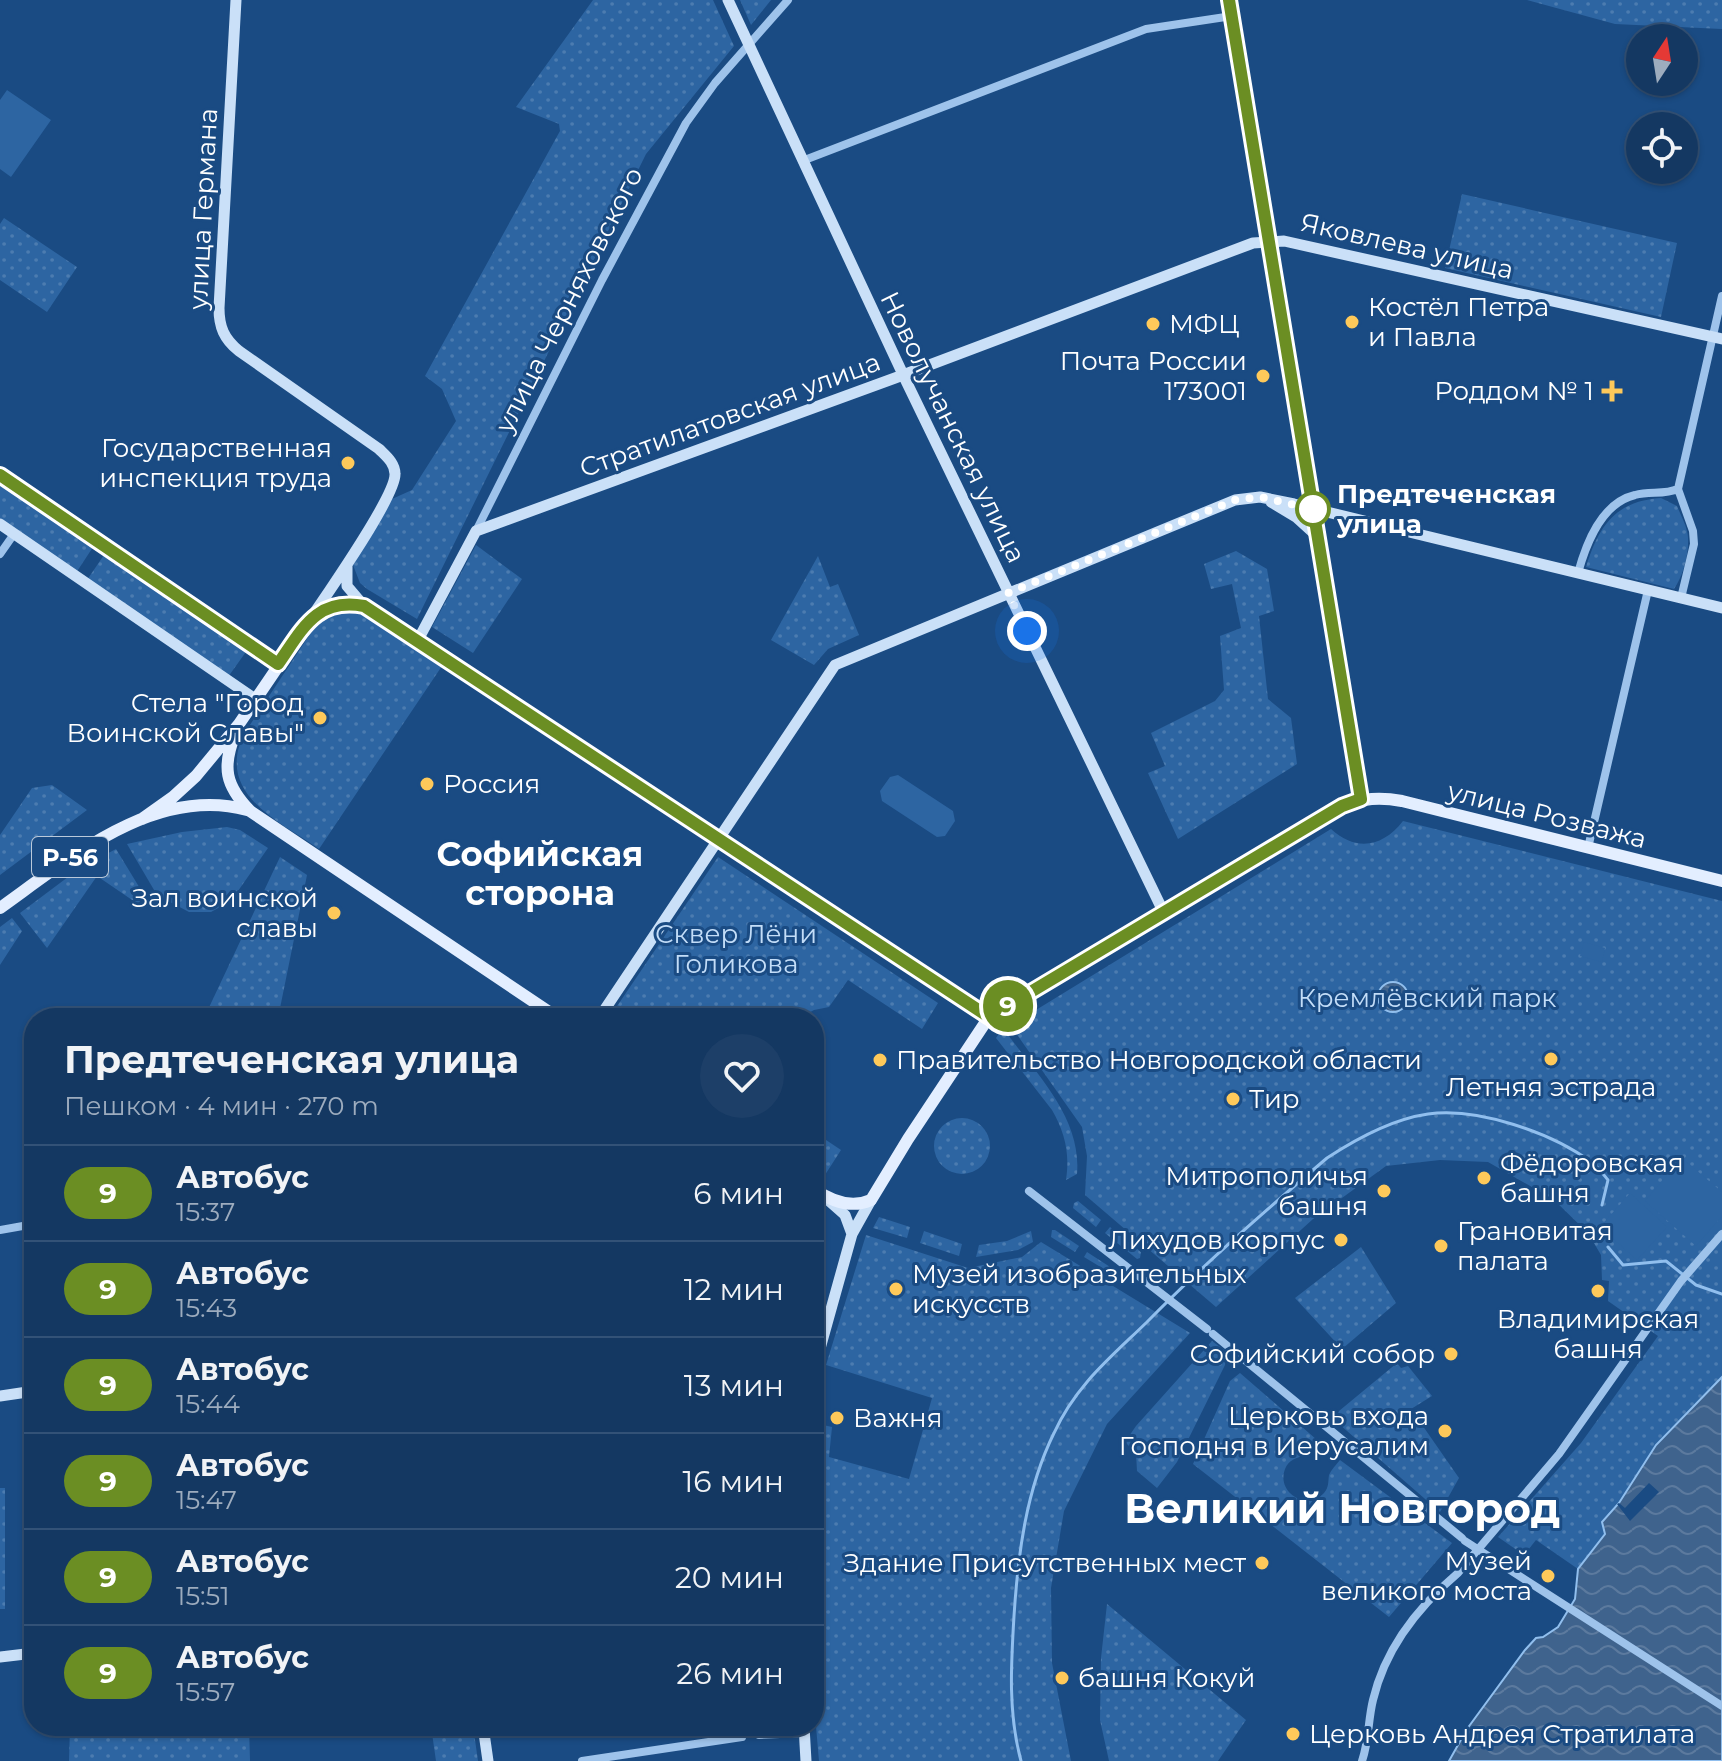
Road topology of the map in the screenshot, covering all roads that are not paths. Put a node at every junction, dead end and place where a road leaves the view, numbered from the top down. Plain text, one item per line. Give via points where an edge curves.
1 (236, 0) edge
2 (728, 0) edge
3 (788, 0) edge
4 (1229, 0) edge
5 (1232, 16) junction
6 (749, 44) junction
7 (802, 161) junction
8 (1270, 240) junction
9 (1722, 296) edge
10 (1717, 338) edge
11 (903, 375) junction
12 (0, 475) edge
13 (1678, 489) junction
14 (1260, 497) junction
15 (1313, 509) junction
16 (0, 524) edge
17 (476, 531) junction
18 (14, 534) junction
19 (1318, 537) junction
20 (0, 554) edge
21 (348, 562) junction
22 (1578, 573) junction
23 (1648, 590) junction
24 (1008, 593) junction
25 (1681, 598) junction
26 (364, 606) junction
27 (1722, 608) edge
28 (311, 618) junction
29 (418, 640) junction
30 (278, 664) junction
31 (255, 699) junction
32 (239, 724) junction
33 (1361, 799) junction
34 (250, 811) junction
35 (142, 819) junction
36 (719, 838) junction
37 (1588, 848) junction
38 (1722, 881) edge
39 (0, 908) edge
40 (1164, 913) junction
41 (543, 1008) edge
42 (606, 1008) edge
43 (989, 1017) junction
44 (1029, 1191) dead end
45 (824, 1194) edge
46 (824, 1198) edge
47 (871, 1200) junction
48 (24, 1226) edge
49 (0, 1230) edge
50 (852, 1234) junction
51 (1722, 1234) edge
52 (824, 1334) edge
53 (24, 1392) edge
54 (0, 1396) edge
55 (1478, 1550) junction
56 (24, 1654) edge
57 (0, 1657) edge
58 (1722, 1706) edge
59 (484, 1736) edge
60 (804, 1736) edge
61 (740, 1737) dead end
62 (805, 1758) edge
63 (488, 1761) edge
64 (582, 1761) edge
65 (1362, 1761) edge

1 - 21 street, улица Германа via 220,325 239,351 391,462 395,477 389,496
2 - 6 street, Новолучанская улица
3 - 6 street, улица Черняховского
4 - 5 main road
5 - 7 street via 1146,29
5 - 8 main road
6 - 7 street, Новолучанская улица
6 - 17 street, улица Черняховского via 686,123
7 - 11 street, Новолучанская улица
8 - 10 street, Яковлева улица
8 - 11 street, Стратилатовская улица
8 - 15 main road
9 - 10 street
10 - 13 street
11 - 17 street, Стратилатовская улица
11 - 24 street, Новолучанская улица
12 - 30 street
13 - 22 street via 1635,495 1611,509 1593,531
13 - 25 street via 1694,544
14 - 15 street
14 - 19 street
14 - 24 street via 1235,500
15 - 19 main road
15 - 22 street
16 - 18 street
17 - 29 street, улица Черняховского
18 - 20 street
18 - 31 street
19 - 33 main road
21 - 26 street via 347,586
21 - 28 street
22 - 23 street
23 - 25 street
23 - 37 street
24 - 36 street via 835,665
24 - 40 street, Новолучанская улица
25 - 27 street
26 - 28 main road via 338,605
26 - 29 main road
28 - 30 main road
29 - 36 main road
30 - 31 main road
31 - 32 main road
32 - 34 main road via 226,768 233,792
32 - 35 main road via 196,776
33 - 37 main road, улица Розважа via 1402,801
33 - 40 main road
34 - 35 main road via 209,805
34 - 41 main road
35 - 39 main road, Р-56 via 75,854
36 - 42 street
36 - 43 main road
37 - 38 main road, улица Розважа
40 - 43 main road
43 - 47 main road
44 - 55 street via 1190,1314
45 - 47 main road via 852,1204
46 - 50 street via 845,1215
47 - 50 street
48 - 49 street
50 - 52 street
51 - 55 street via 1681,1281 1559,1454
53 - 54 street
55 - 58 street
55 - 65 street via 1425,1604 1393,1650 1379,1679
56 - 57 street
59 - 63 street
60 - 62 street
61 - 64 street

